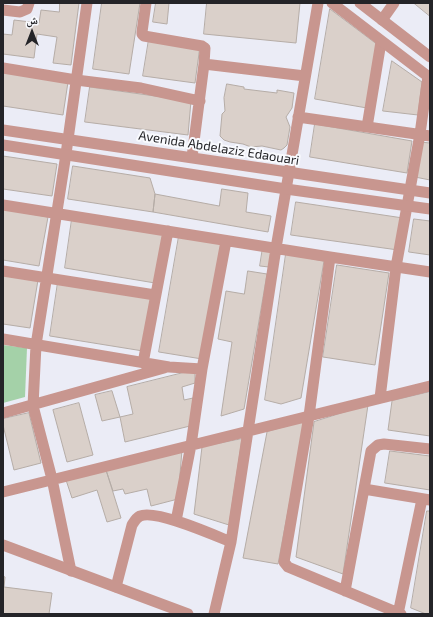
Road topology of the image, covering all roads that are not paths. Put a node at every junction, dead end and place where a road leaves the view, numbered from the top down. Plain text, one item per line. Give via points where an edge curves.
1 (29, 3) edge
2 (87, 3) edge
3 (146, 3) edge
4 (318, 3) edge
5 (332, 3) edge
6 (360, 3) edge
7 (394, 3) edge
8 (3, 10) edge
9 (382, 20) junction
10 (381, 42) junction
11 (430, 57) edge
12 (204, 64) junction
13 (3, 68) edge
14 (305, 76) junction
15 (429, 77) edge
16 (76, 80) junction
17 (200, 101) junction
18 (298, 117) junction
19 (367, 127) junction
20 (3, 130) edge
21 (425, 135) edge
22 (68, 139) junction
23 (3, 145) edge
24 (66, 154) junction
25 (192, 158) junction
26 (288, 173) junction
27 (286, 189) junction
28 (410, 191) junction
29 (430, 193) edge
30 (3, 205) edge
31 (407, 206) junction
32 (430, 209) edge
33 (56, 214) junction
34 (168, 231) junction
35 (226, 241) junction
36 (276, 248) junction
37 (330, 258) junction
38 (396, 267) junction
39 (3, 271) edge
40 (430, 272) edge
41 (46, 278) junction
42 (155, 295) junction
43 (3, 339) edge
44 (36, 345) junction
45 (143, 363) junction
46 (169, 367) junction
47 (202, 369) junction
48 (430, 386) edge
49 (380, 398) junction
50 (33, 406) junction
51 (3, 413) edge
52 (309, 416) junction
53 (248, 431) junction
54 (191, 445) junction
55 (430, 449) edge
56 (52, 479) junction
57 (364, 489) junction
58 (3, 492) edge
59 (426, 500) edge
60 (176, 521) junction
61 (231, 542) junction
62 (3, 545) edge
63 (71, 571) junction
64 (116, 587) junction
65 (345, 592) junction
66 (188, 614) edge
67 (214, 614) edge
68 (399, 614) edge

1 - 8 street via 27,9 20,12
2 - 16 street
3 - 12 street via 142,34 204,46
4 - 14 street
5 - 10 street
6 - 9 street
7 - 9 street
9 - 11 street
10 - 15 street
10 - 19 street
12 - 14 street
12 - 17 street
13 - 16 street
14 - 18 street
15 - 21 street
16 - 17 street via 141,88
16 - 22 street
17 - 25 street
18 - 19 street
18 - 26 street
19 - 21 street
20 - 22 street, Avenida Abdelaziz Edaouari
21 - 28 street
22 - 24 street
22 - 25 street, Avenida Abdelaziz Edaouari
23 - 24 street
24 - 27 street
24 - 33 street
25 - 26 street, Avenida Abdelaziz Edaouari
26 - 27 street
26 - 28 street, Avenida Abdelaziz Edaouari
27 - 31 street
27 - 36 street
28 - 29 street, Avenida Abdelaziz Edaouari
28 - 31 street
30 - 33 street
31 - 32 street
31 - 38 street
33 - 34 street
33 - 41 street
34 - 35 street
34 - 42 street
35 - 36 street
35 - 47 street
36 - 37 street
36 - 53 street
37 - 38 street
37 - 52 street
38 - 40 street
38 - 49 street
39 - 41 street
41 - 42 street
41 - 44 street
42 - 45 street
43 - 44 street
44 - 45 street
44 - 50 street
45 - 46 street
46 - 47 street
46 - 50 street
47 - 54 street
48 - 49 street
49 - 52 street
50 - 51 street
50 - 56 street
52 - 53 street
52 - 65 street via 284,562
53 - 54 street
53 - 61 street
54 - 56 street
54 - 60 street
55 - 57 street via 378,445 370,454
56 - 58 street
56 - 63 street
57 - 59 street
57 - 65 street
59 - 68 street
60 - 61 street
60 - 64 street via 147,515 139,516 135,520
61 - 67 street
62 - 63 street
63 - 64 street
64 - 66 street
65 - 68 street

